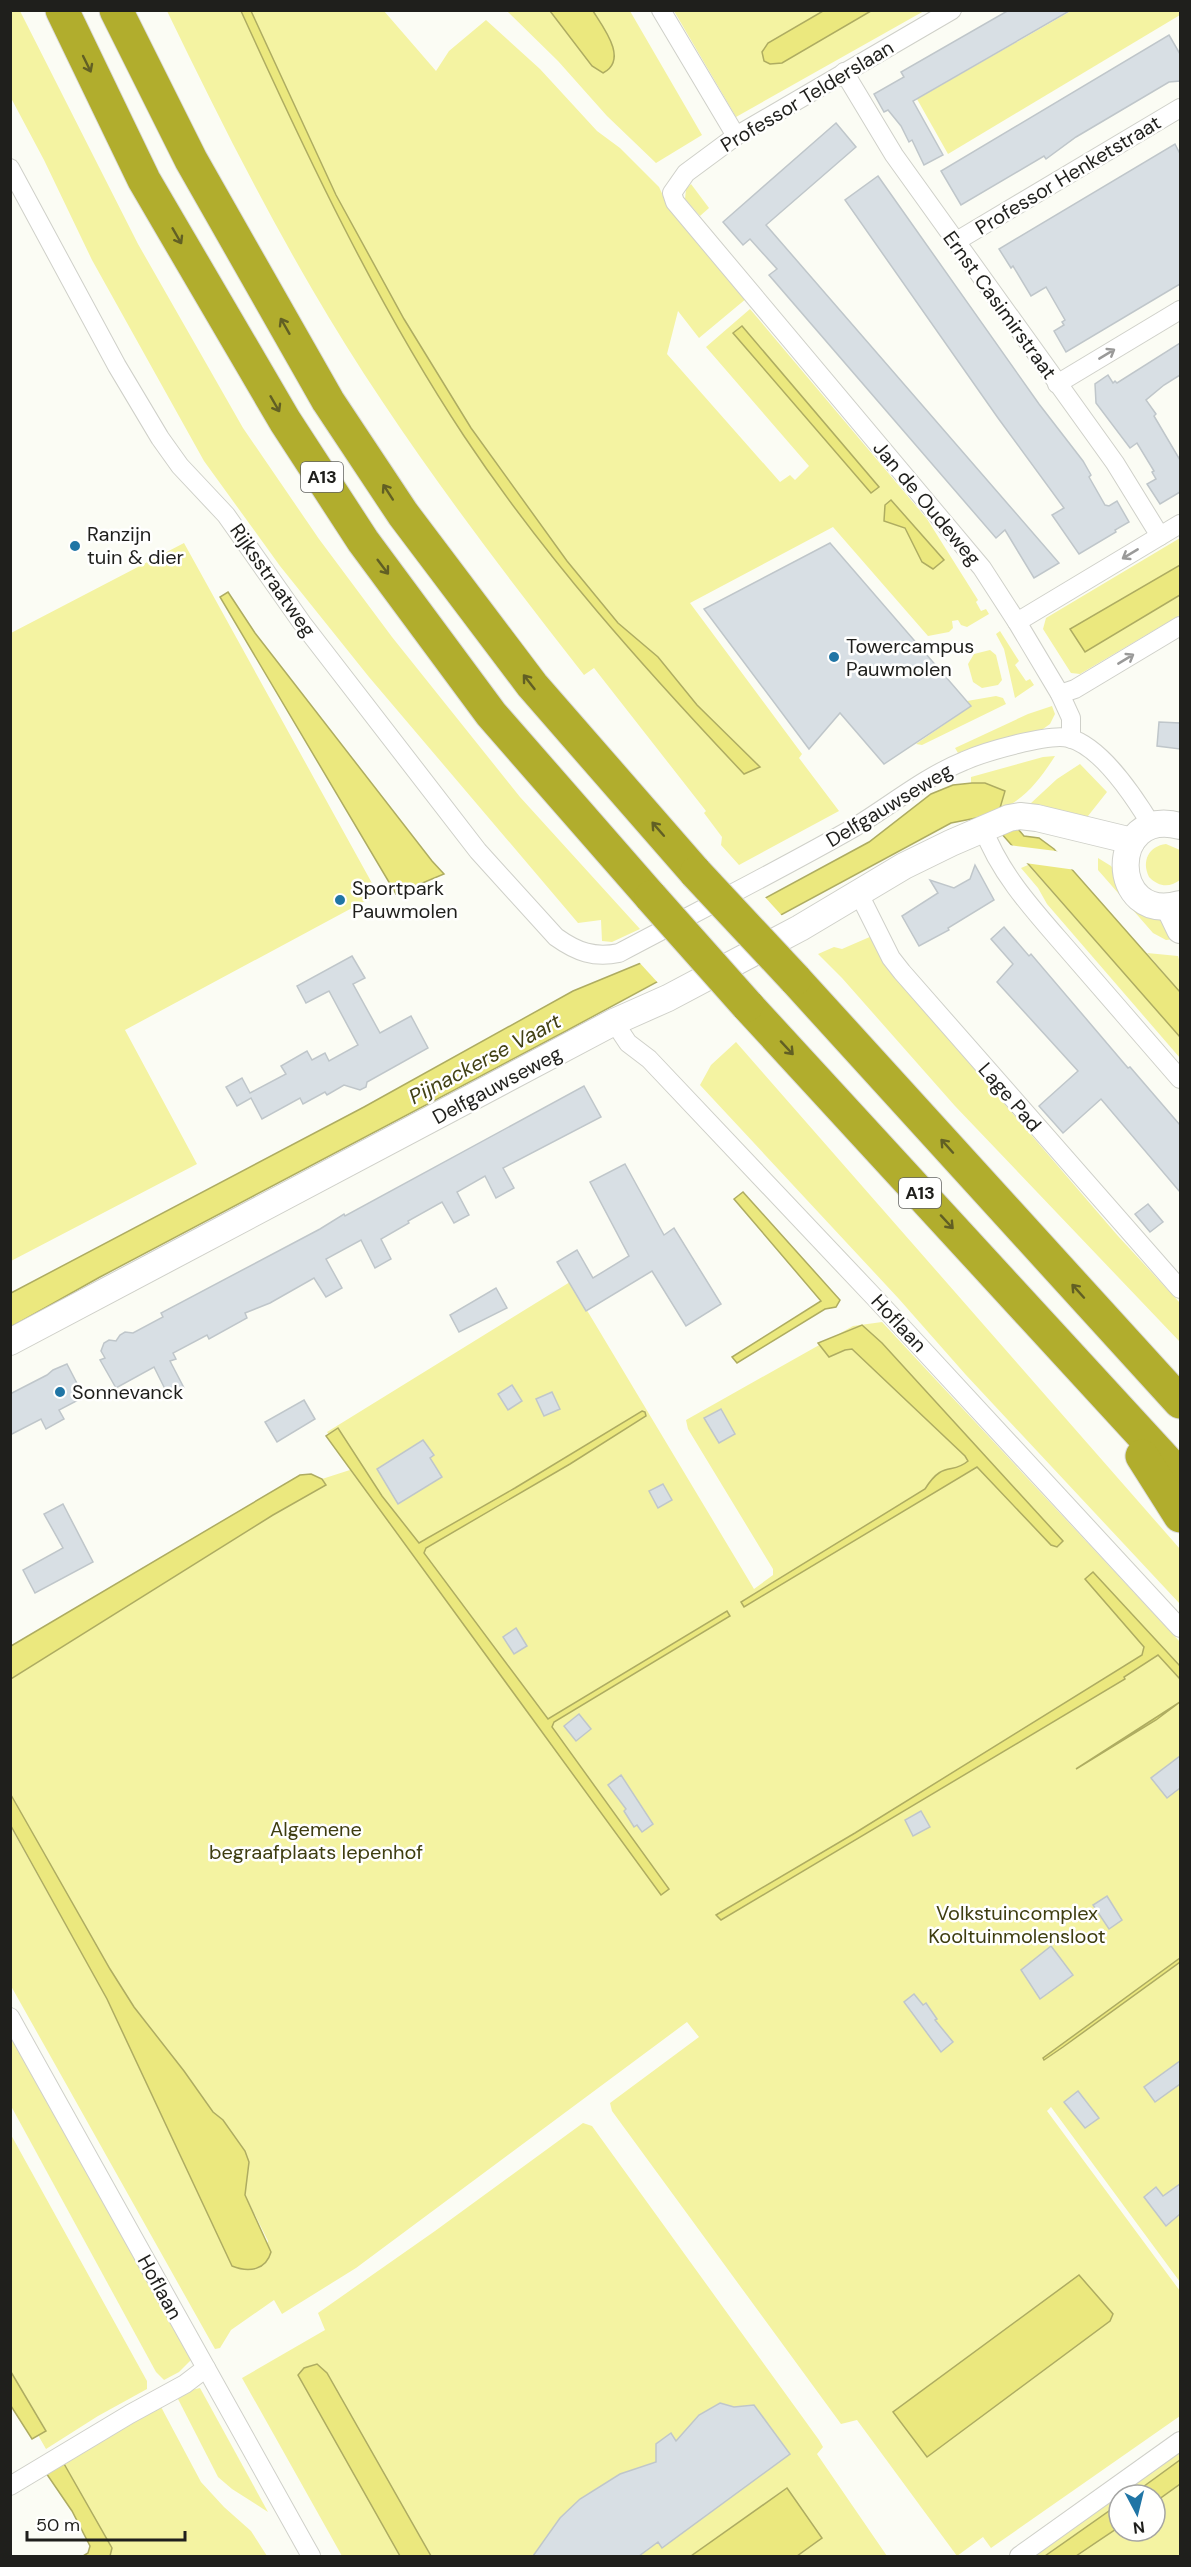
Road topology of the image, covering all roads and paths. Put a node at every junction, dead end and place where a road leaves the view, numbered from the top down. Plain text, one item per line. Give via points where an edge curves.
1 (62, 10) edge
2 (116, 10) edge
3 (661, 10) edge
4 (952, 10) edge
5 (844, 72) junction
6 (1180, 108) edge
7 (736, 136) junction
8 (10, 168) edge
9 (672, 194) joint
10 (955, 242) junction
11 (1180, 310) edge
12 (1057, 384) junction
13 (1180, 524) edge
14 (1160, 536) junction
15 (1017, 622) junction
16 (1180, 626) edge
17 (1060, 694) junction
18 (1071, 739) junction
19 (996, 824) junction
20 (1180, 826) edge
21 (1136, 842) junction
22 (858, 892) junction
23 (1175, 906) edge
24 (1180, 930) edge
25 (586, 954) joint
26 (615, 1022) junction
27 (1180, 1079) edge
28 (1180, 1290) edge
29 (1118, 1334) junction
30 (10, 1342) edge
31 (1180, 1381) edge
32 (1094, 1382) junction
33 (1180, 1402) edge
34 (1180, 1476) edge
35 (1180, 1515) edge
36 (1180, 1628) edge
37 (10, 2017) edge
38 (206, 2368) junction
39 (1180, 2441) edge
40 (10, 2486) edge
41 (312, 2556) edge
42 (1019, 2556) edge

1 -> 32 highway, A13, bridge via 144,180 285,421 363,541 491,714 747,1005
29 -> 2 highway, A13, bridge via 696,873 532,685 403,514 328,400 191,159
3 - 7 street
4 - 5 street, Professor Telderslaan
5 - 7 street, Professor Telderslaan
5 - 10 street, Ernst Casimirstraat via 894,155
6 - 10 street, Professor Henketstraat
7 - 9 street, Professor Telderslaan via 686,173
8 - 25 street, Rijksstraatweg via 117,366 166,447 226,515 302,623 478,851 556,937
9 - 15 street, Jan de Oudeweg via 976,560
10 - 12 street, Ernst Casimirstraat
12 -> 11 street
12 - 14 street, Ernst Casimirstraat via 1115,463
13 - 14 street
14 -> 15 street
15 - 17 street, Jan de Oudeweg
17 -> 16 street
17 - 18 street, Jan de Oudeweg via 1071,718
18 - 21 street via 1094,753 1133,796
18 - 25 street, Delfgauwseweg via 1031,741 965,760 817,848 619,953
19 - 21 street via 1020,816 1051,824 1082,844
19 - 22 street, Delfgauwseweg
19 - 27 street via 991,850 1001,866 1039,917
20 - 21 street via 1166,823
21 - 23 street via 1127,881 1132,890 1149,903
22 - 26 street, Delfgauwseweg via 800,928
22 - 28 street, Lage Pad via 902,972
23 - 24 street
26 - 30 street, Delfgauwseweg
26 - 36 street, Hoflaan via 628,1043 649,1059 852,1273
29 - 31 highway, A13
29 - 33 highway, A13
32 - 34 highway, A13
32 - 35 highway, A13
37 - 38 street, Hoflaan
38 - 40 street
38 - 41 street, Hoflaan
39 - 42 street

